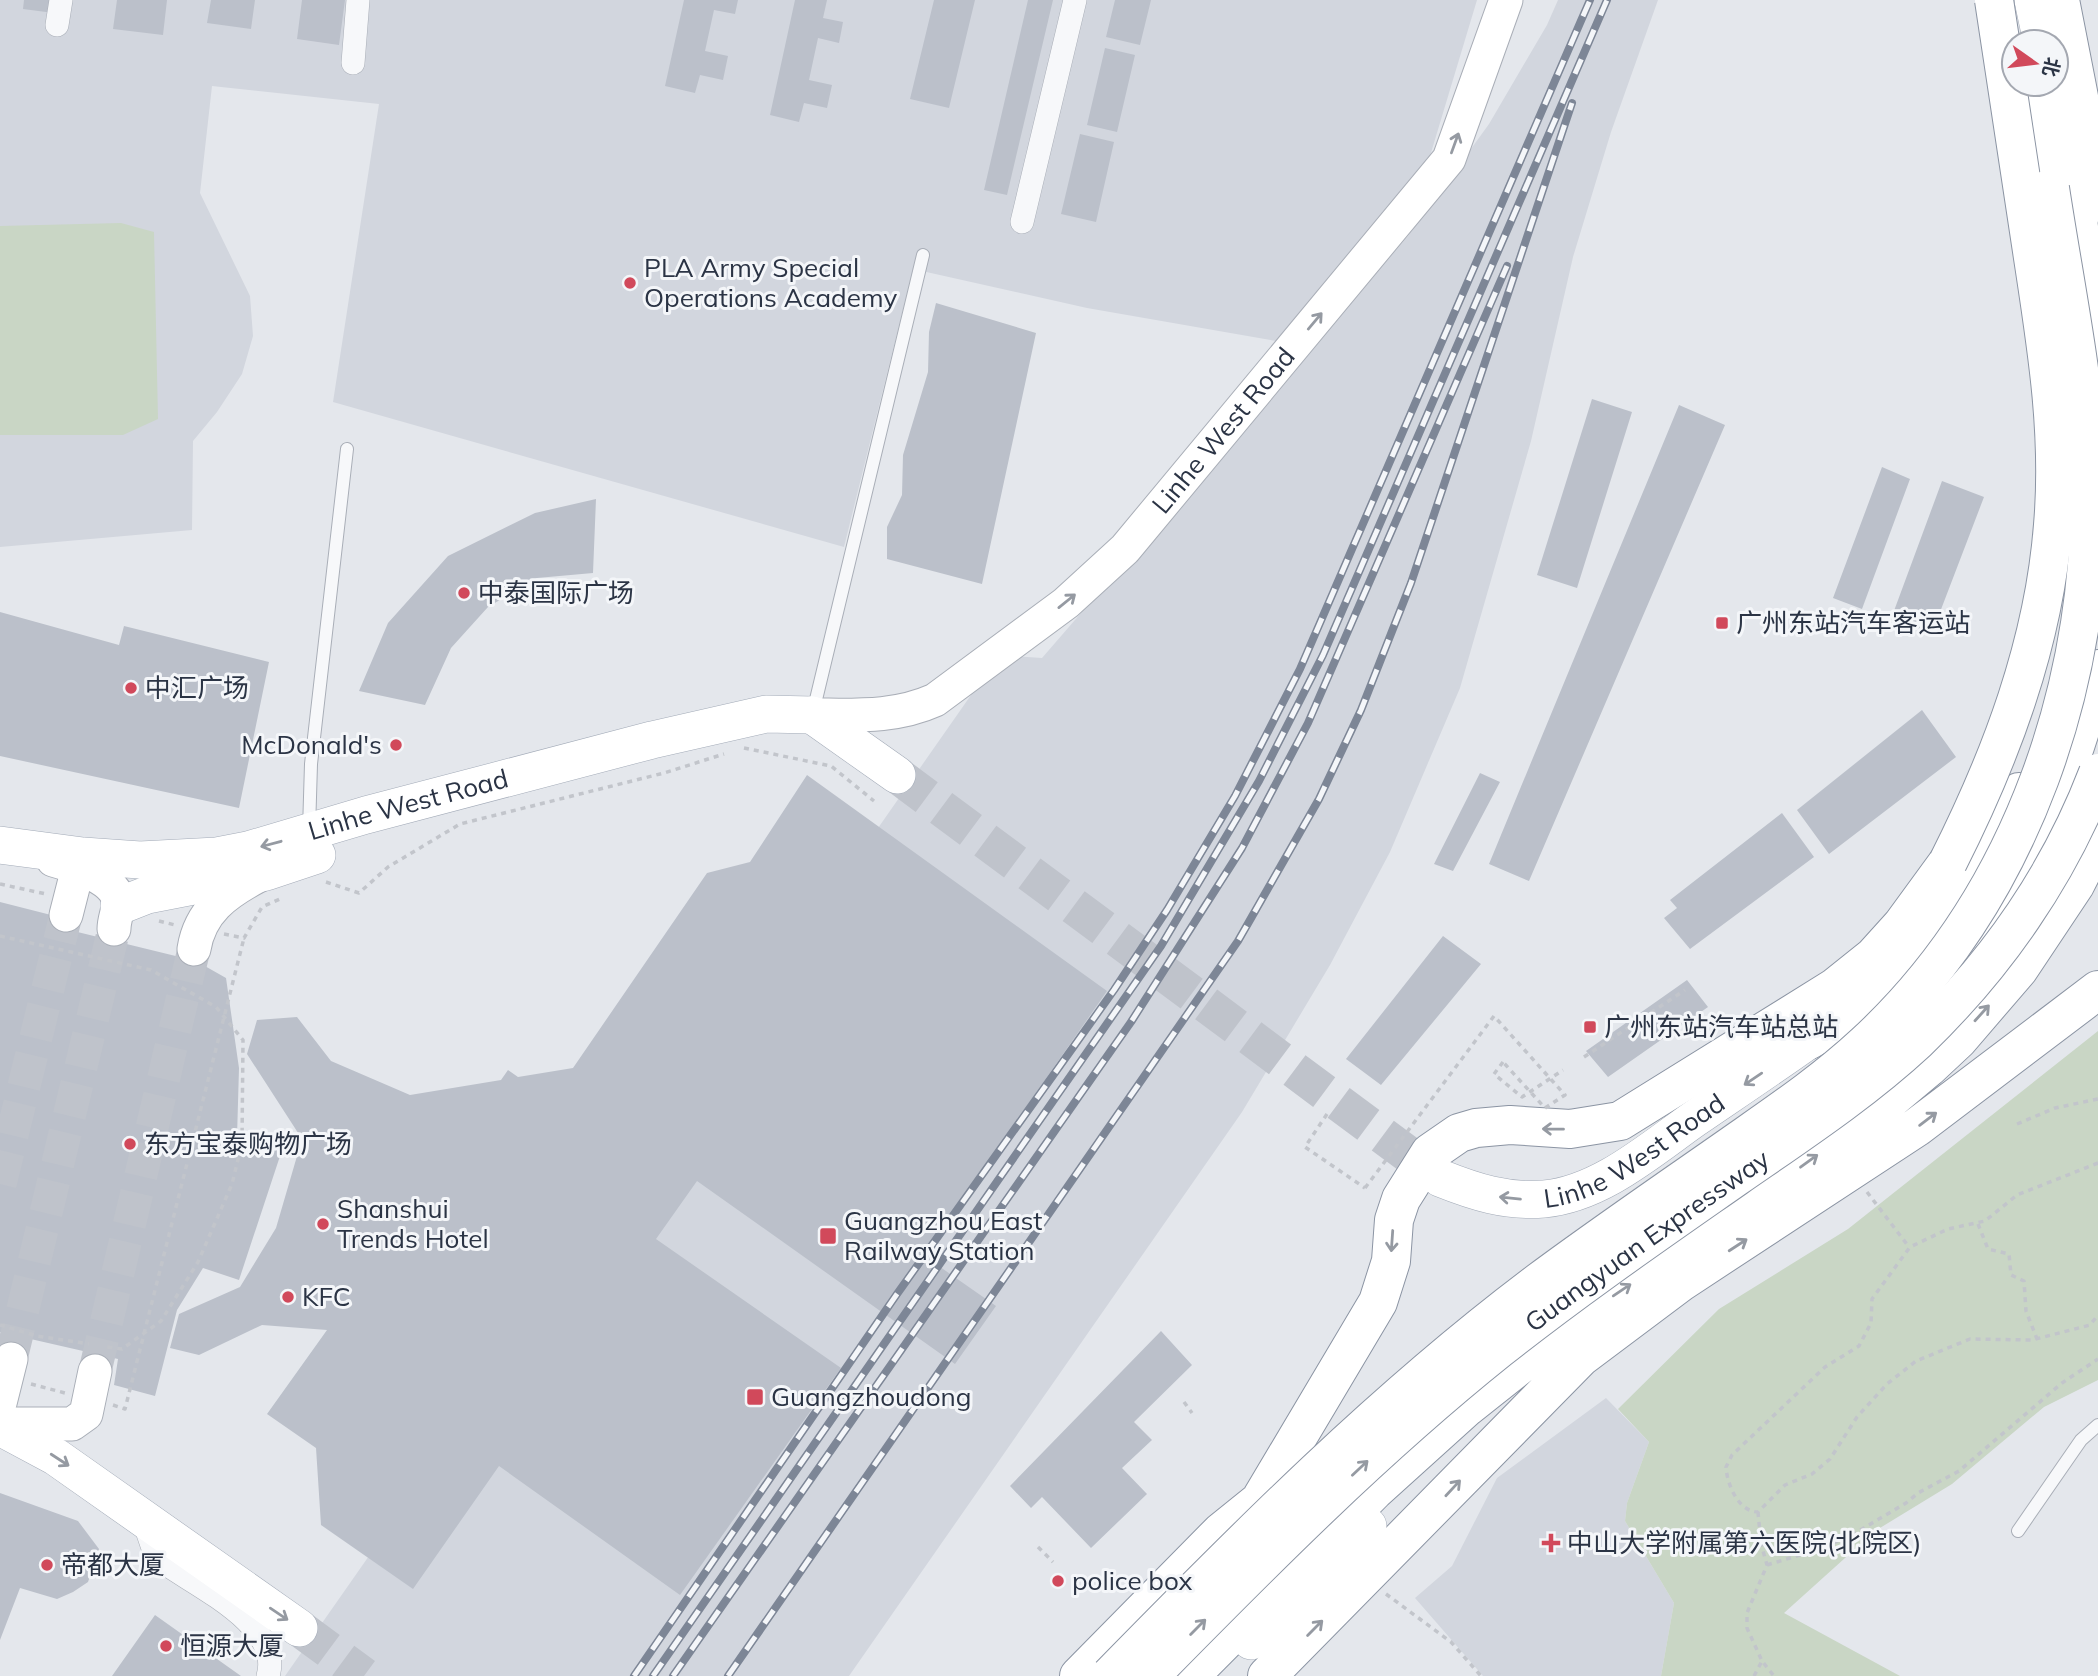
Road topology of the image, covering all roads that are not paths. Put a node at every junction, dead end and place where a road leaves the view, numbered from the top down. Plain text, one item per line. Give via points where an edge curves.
1 (61, 0) edge
2 (358, 0) edge
3 (1075, 0) edge
4 (1506, 0) edge
5 (1984, 0) edge
6 (1994, 0) edge
7 (2037, 1) edge
8 (57, 25) dead end
9 (2026, 28) edge
10 (2040, 28) edge
11 (352, 64) dead end
12 (2034, 98) edge
13 (2055, 98) edge
14 (2074, 189) edge
15 (1023, 222) dead end
16 (923, 255) dead end
17 (2095, 294) edge
18 (2086, 358) edge
19 (347, 449) dead end
20 (2077, 505) junction
21 (2098, 669) edge
22 (813, 715) junction
23 (2098, 773) edge
24 (886, 788) tunnel mouth
25 (2019, 792) junction
26 (2098, 805) edge
27 (309, 833) junction
28 (2098, 840) edge
29 (11, 847) edge
30 (140, 860) junction
31 (1948, 862) junction
32 (78, 867) junction
33 (266, 872) junction
34 (2017, 883) junction
35 (190, 887) junction
36 (66, 915) tunnel mouth
37 (116, 918) joint
38 (2098, 990) edge
39 (1809, 1040) junction
40 (1885, 1047) junction
41 (1620, 1121) junction
42 (1440, 1178) tunnel mouth
43 (1564, 1351) junction
44 (92, 1385) tunnel mouth
45 (0, 1425) edge
46 (2098, 1425) edge
47 (1260, 1500) junction
48 (142, 1520) junction
49 (1368, 1526) joint
50 (2018, 1531) dead end
51 (299, 1628) tunnel mouth
52 (268, 1676) edge
53 (1079, 1676) edge
54 (1110, 1676) edge
55 (1150, 1676) edge
56 (1190, 1676) edge
57 (1216, 1676) edge
58 (1267, 1676) edge

1 - 8 street
2 - 11 street
3 - 15 street
22 -> 4 main road, Linhe West Road via 885,715 935,701 1066,603 1125,549 1449,159
5 - 18 lane via 2038,239
6 - 31 highway, bridge via 2049,359 2056,483 2046,579 2022,684 1978,801
7 - 9 highway
7 - 10 main road
7 - 14 highway
12 - 14 highway
13 - 14 main road
14 - 17 highway
14 - 18 highway, bridge
14 - 54 highway, Guangyuan Expressway, bridge via 2090,511 2080,643 2042,778 2011,849 1961,930 1897,1012 1865,1044 1783,1110 1540,1282 1457,1348 1206,1576
16 - 22 lane
17 - 18 highway
17 - 20 highway via 2068,396
19 - 27 lane via 311,764
20 - 25 highway via 2074,575 2059,675
20 - 41 highway via 2043,564 2016,660 1972,775 1912,884 1844,959
21 - 34 highway via 2067,772
22 - 24 main road
22 - 27 main road, Linhe West Road via 766,714 665,737
22 - 33 main road, Linhe West Road via 765,736 397,829
55 -> 23 highway, Guangyuan Expressway, bridge via 1306,1519 1412,1421 1589,1281 1831,1110 1914,1043 1969,985 2036,897 2062,853
25 - 39 highway via 1955,897 1902,966 1873,998
25 - 40 highway
26 - 34 highway
27 -> 30 main road, Linhe West Road via 217,856
43 -> 28 highway via 1587,1312 1837,1142 1958,1040 2019,969 2075,885
29 - 30 main road, Linhe West Road
29 - 32 main road
30 - 35 main road
31 - 39 highway via 1871,983
31 - 41 highway via 1874,956 1834,988
32 - 36 main road
32 - 37 main road via 92,872 117,897
33 - 35 main road, Linhe West Road
33 - 35 main road via 216,903 195,939 198,899
34 - 40 highway via 1955,975
35 - 37 main road, Linhe West Road via 147,895
43 -> 38 highway via 1681,1282 1917,1127
39 -> 42 main road, Linhe West Road via 1613,1174 1573,1193 1513,1200
40 - 47 highway via 1777,1133 1622,1240 1600,1254 1523,1280
41 -> 47 highway via 1570,1129 1476,1128 1459,1133 1430,1153 1401,1199 1394,1220 1391,1261 1378,1302
43 - 49 highway
43 - 56 highway via 1467,1407 1374,1491
58 -> 43 highway via 1541,1394
44 - 45 main road via 86,1414 72,1424
45 -> 48 main road via 56,1457
46 - 50 lane via 2081,1440
47 - 53 highway via 1221,1532
48 -> 51 main road
48 - 52 street via 163,1562 249,1621 269,1646
49 - 57 main road

